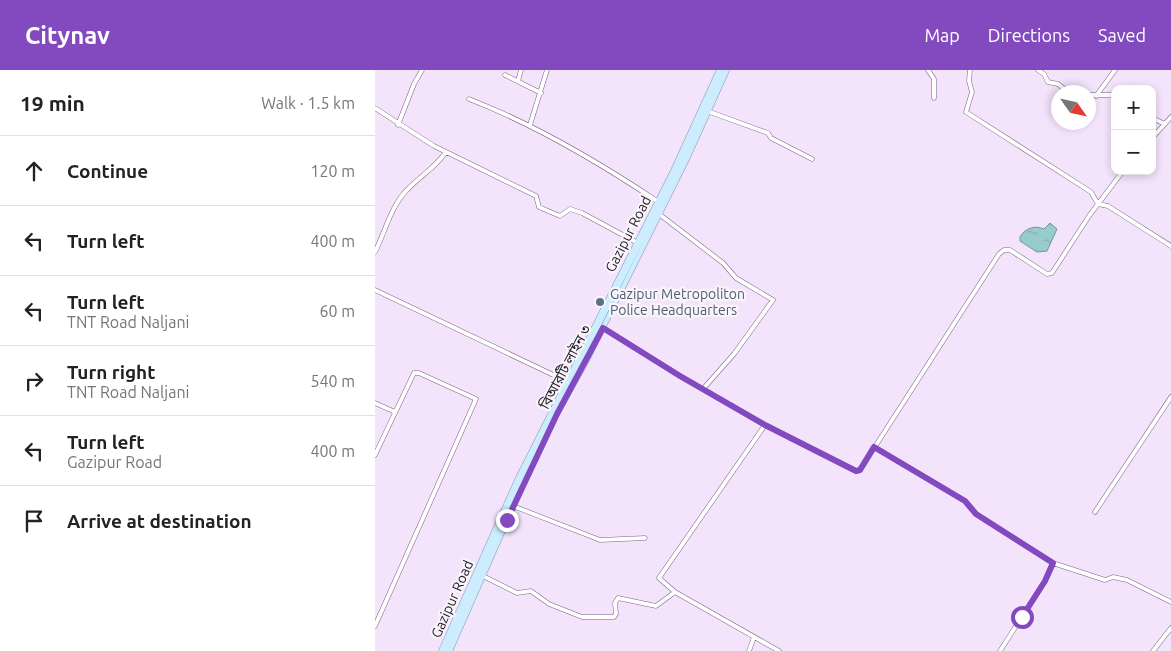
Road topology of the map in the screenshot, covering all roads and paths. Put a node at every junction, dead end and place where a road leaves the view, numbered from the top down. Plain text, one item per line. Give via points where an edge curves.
1 (422, 70) edge
2 (521, 70) edge
3 (547, 70) edge
4 (719, 70) edge
5 (725, 70) edge
6 (928, 70) edge
7 (971, 70) edge
8 (1037, 70) edge
9 (1115, 70) edge
10 (505, 75) dead end
11 (518, 81) junction
12 (1058, 85) edge
13 (541, 93) junction
14 (1111, 95) edge
15 (1096, 96) joint
16 (934, 98) dead end
17 (469, 99) dead end
18 (375, 108) edge
19 (710, 112) junction
20 (1171, 117) edge
21 (1156, 120) edge
22 (1165, 124) junction
23 (398, 125) junction
24 (530, 125) junction
25 (1156, 134) edge
26 (446, 152) junction
27 (812, 158) dead end
28 (1120, 175) edge
29 (657, 201) junction
30 (1098, 204) junction
31 (659, 214) junction
32 (636, 242) junction
33 (1171, 246) edge
34 (375, 252) edge
35 (375, 290) edge
36 (603, 328) junction
37 (566, 381) junction
38 (703, 389) junction
39 (1171, 397) edge
40 (375, 402) edge
41 (395, 412) junction
42 (765, 425) junction
43 (874, 447) junction
44 (375, 456) edge
45 (513, 506) junction
46 (1095, 512) dead end
47 (645, 538) dead end
48 (1053, 563) junction
49 (483, 576) junction
50 (675, 592) junction
51 (1171, 602) edge
52 (375, 626) edge
53 (1171, 628) edge
54 (754, 637) junction
55 (441, 651) edge
56 (446, 651) edge
57 (450, 651) edge
58 (749, 651) edge
59 (779, 651) edge
60 (999, 651) edge
61 (1153, 651) edge

1 - 23 street
2 - 11 street
3 - 13 street
4 - 29 main road, Gazipur Road
5 - 19 main road, Gazipur Road
5 - 56 main road, বিআরটি লাইন ৩ via 525,471
6 - 16 street via 934,79
7 - 30 street via 972,92 966,112 1091,192
8 - 12 street via 1048,82
9 - 15 street
10 - 11 street
11 - 13 street
13 - 24 street
14 - 15 street
17 - 24 street
18 - 23 street
19 - 27 street via 768,133 771,138
19 - 31 main road, Gazipur Road
20 - 22 street
21 - 22 street
22 - 25 street
23 - 26 street
24 - 29 street via 612,171
26 - 32 street via 536,196 539,206 546,210 559,216 570,209 582,213
26 - 34 street via 437,165 405,191
28 - 30 street
29 - 32 main road, Gazipur Road
30 - 33 street via 1108,206
30 - 43 street via 1052,273 1047,274 1010,250 999,254
31 - 36 main road, Gazipur Road
31 - 38 street via 723,263 736,278 773,300 735,354
32 - 37 main road, Gazipur Road
35 - 37 street
36 - 38 street
36 - 45 main road, Gazipur Road
37 - 55 main road, Gazipur Road via 522,470
38 - 42 street
39 - 46 street
40 - 41 street
41 - 44 street
41 - 52 street via 412,374 416,372 476,399
42 - 43 street via 856,471 860,470
42 - 50 street via 659,578
43 - 48 street via 965,501 976,514
45 - 47 street via 600,540
45 - 49 main road, Gazipur Road
48 - 51 street via 1105,580 1113,577 1127,580
48 - 60 street via 1045,581
49 - 50 street via 517,593 531,591 549,604 590,618 614,617 618,598 656,606
49 - 57 main road, Gazipur Road
50 - 54 street
53 - 61 street
54 - 58 street
54 - 59 street

